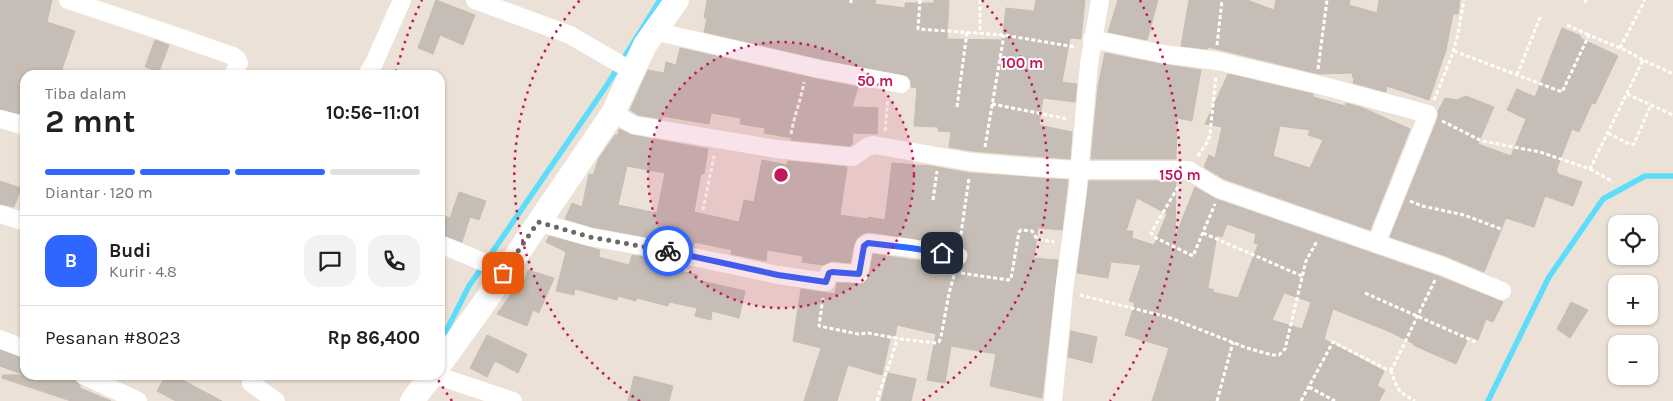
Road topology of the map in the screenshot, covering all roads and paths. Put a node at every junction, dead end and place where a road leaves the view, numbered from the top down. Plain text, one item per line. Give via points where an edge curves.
1 (402, 0) edge
2 (475, 0) edge
3 (677, 0) edge
4 (920, 0) edge
5 (980, 0) edge
6 (1100, 0) edge
7 (1222, 0) edge
8 (1327, 0) edge
9 (1464, 0) edge
10 (1646, 0) edge
11 (72, 1) edge
12 (1541, 15) dead end
13 (1567, 25) dead end
14 (654, 31) junction
15 (967, 32) junction
16 (980, 33) junction
17 (1004, 35) junction
18 (1589, 35) junction
19 (1091, 44) junction
20 (1620, 48) junction
21 (1454, 51) junction
22 (1643, 60) junction
23 (1218, 61) junction
24 (806, 67) junction
25 (629, 69) junction
26 (236, 70) edge
27 (370, 70) edge
28 (1673, 74) edge
29 (1516, 75) junction
30 (1316, 84) junction
31 (895, 88) joint
32 (1627, 94) junction
33 (992, 104) junction
34 (1651, 105) junction
35 (957, 107) dead end
36 (613, 113) junction
37 (1428, 114) junction
38 (1673, 115) edge
39 (0, 118) edge
40 (1083, 122) junction
41 (20, 124) edge
42 (1608, 133) junction
43 (717, 138) junction
44 (883, 146) junction
45 (788, 151) junction
46 (938, 156) junction
47 (982, 163) junction
48 (1590, 169) junction
49 (1079, 170) junction
50 (1188, 170) junction
51 (1613, 182) dead end
52 (1219, 189) junction
53 (1395, 195) junction
54 (933, 200) dead end
55 (704, 210) dead end
56 (0, 214) edge
57 (20, 220) edge
58 (538, 222) junction
59 (1325, 225) junction
60 (1501, 229) dead end
61 (1203, 233) junction
62 (1071, 244) junction
63 (1376, 244) junction
64 (445, 246) edge
65 (956, 264) joint
66 (1442, 266) junction
67 (499, 270) junction
68 (1302, 276) junction
69 (826, 282) junction
70 (1064, 291) junction
71 (1502, 291) dead end
72 (1365, 293) dead end
73 (1418, 317) junction
74 (897, 338) junction
75 (0, 339) edge
76 (1233, 342) junction
77 (936, 343) dead end
78 (1478, 343) dead end
79 (20, 348) edge
80 (445, 356) edge
81 (1391, 370) junction
82 (445, 379) edge
83 (94, 380) edge
84 (251, 380) edge
85 (429, 380) edge
86 (1309, 387) junction
87 (138, 401) edge
88 (276, 401) edge
89 (412, 401) edge
90 (513, 401) edge
91 (877, 401) edge
92 (1053, 401) edge
93 (1218, 401) edge
94 (1301, 401) edge
95 (1335, 401) edge
96 (1415, 401) edge

1 - 27 street
2 - 25 street via 570,35
3 - 14 main road
4 - 15 path via 918,29
5 - 16 path
6 - 19 street
7 - 23 path via 1216,49
8 - 30 path
9 - 21 path
10 - 20 path
11 - 26 street via 233,56 239,63
12 - 29 path
13 - 18 path
14 - 24 street
14 - 25 main road
15 - 16 path
15 - 35 path
16 - 17 path
17 - 19 path
17 - 33 path
18 - 20 path
18 - 29 path via 1562,92
19 - 23 street
19 - 40 street
20 - 22 path
21 - 29 path
21 - 37 path
22 - 28 path
22 - 32 path
23 - 30 street
23 - 50 path via 1208,141
24 - 31 street
24 - 45 path
25 - 36 main road
30 - 37 street
31 - 44 path
32 - 34 path
32 - 42 path
33 - 40 path
33 - 47 path
34 - 38 path
34 - 42 path via 1634,144
36 - 43 street via 634,125
36 - 58 main road
37 - 48 path via 1482,141 1540,152
37 - 53 street
39 - 41 street
40 - 49 street
42 - 48 path
43 - 45 street
43 - 55 path
44 - 45 street via 867,147 853,157
44 - 46 street
46 - 47 street
46 - 54 path
47 - 49 street
48 - 51 path
49 - 50 street
49 - 62 street
50 - 52 street
50 - 61 path via 1151,233 1193,256
52 - 59 street
52 - 61 path
53 - 60 path via 1422,206 1464,214
53 - 63 street
56 - 57 street
58 - 67 main road
58 - 69 street via 590,237
59 - 63 street
59 - 68 path via 1306,261
61 - 68 path
62 - 65 path via 1037,239 1032,231 1021,230 1011,279 1008,280
62 - 70 street
63 - 66 street
64 - 67 street
65 - 69 street via 911,248 868,243 864,246 859,274 832,272
66 - 71 street
66 - 73 path
67 - 80 main road
68 - 76 path via 1281,354 1272,356
69 - 74 path via 819,326
70 - 76 path via 1168,317
70 - 92 street
72 - 73 path
73 - 78 path
73 - 81 path
74 - 77 path
74 - 91 path
75 - 79 street
76 - 93 path
81 - 86 path via 1333,342
81 - 96 path via 1401,393
82 - 90 street
83 - 87 street
84 - 88 street via 251,383
85 - 89 main road
86 - 94 path
86 - 95 path

